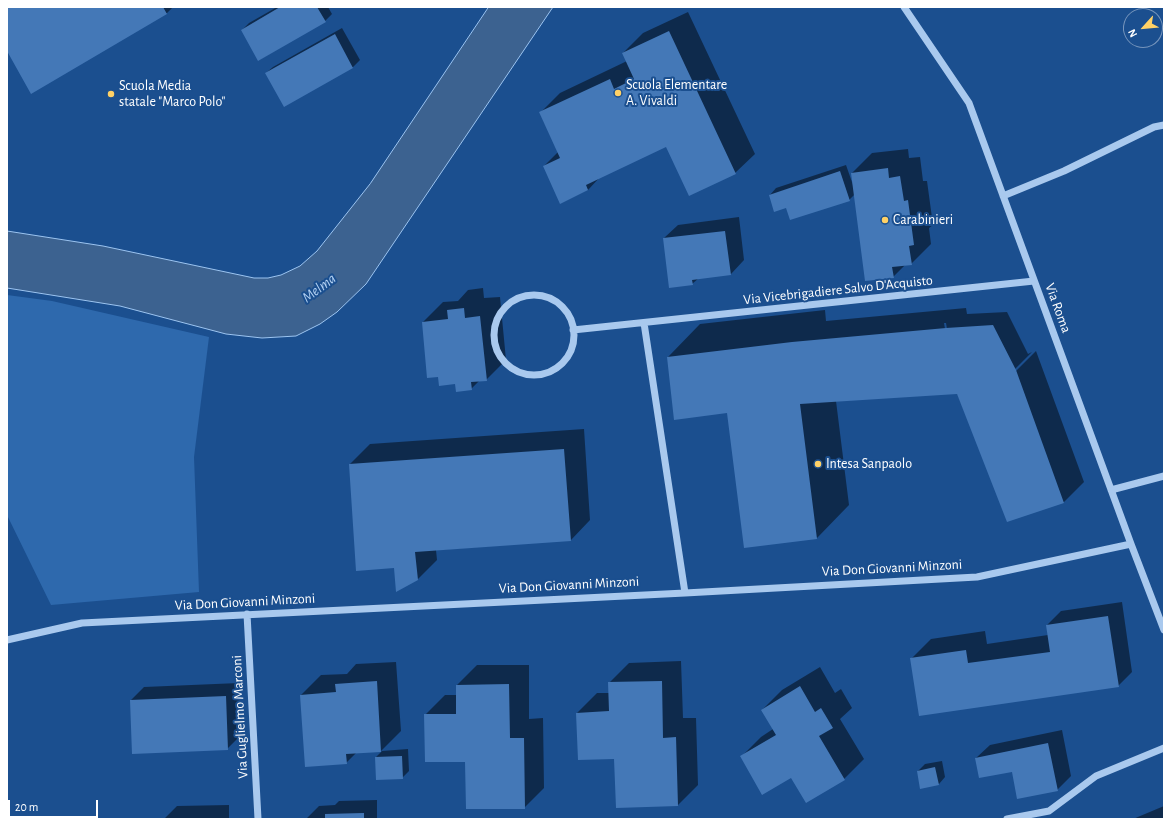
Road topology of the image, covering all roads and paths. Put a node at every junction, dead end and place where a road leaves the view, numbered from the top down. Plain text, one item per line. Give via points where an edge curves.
1 (904, 7) edge
2 (1164, 125) edge
3 (1003, 196) junction
4 (1034, 282) junction
5 (644, 323) junction
6 (573, 330) junction
7 (1164, 476) edge
8 (1111, 490) junction
9 (1131, 544) junction
10 (685, 593) junction
11 (247, 614) junction
12 (1164, 630) edge
13 (7, 640) edge
14 (1164, 748) edge
15 (258, 819) edge
16 (1007, 819) edge

1 - 3 street, Via Roma via 969,103
2 - 3 street via 1154,127 1064,171
3 - 4 street, Via Roma
4 - 5 street, Via Vicebrigadiere Salvo D'Acquisto
4 - 8 street, Via Roma
5 - 6 street, Via Vicebrigadiere Salvo D'Acquisto
5 - 10 street
6 - 6 street via 573,343 565,360 550,372 537,375 513,369 497,350 494,338 495,324 501,312 523,297 537,296 550,299 561,306 569,317
7 - 8 street
8 - 9 street, Via Roma
9 - 10 street, Via Don Giovanni Minzoni via 977,576
9 - 12 street, Via Roma
10 - 11 street, Via Don Giovanni Minzoni
11 - 13 street, Via Don Giovanni Minzoni via 82,623
11 - 15 street, Via Guglielmo Marconi
14 - 16 street via 1096,776 1049,811

